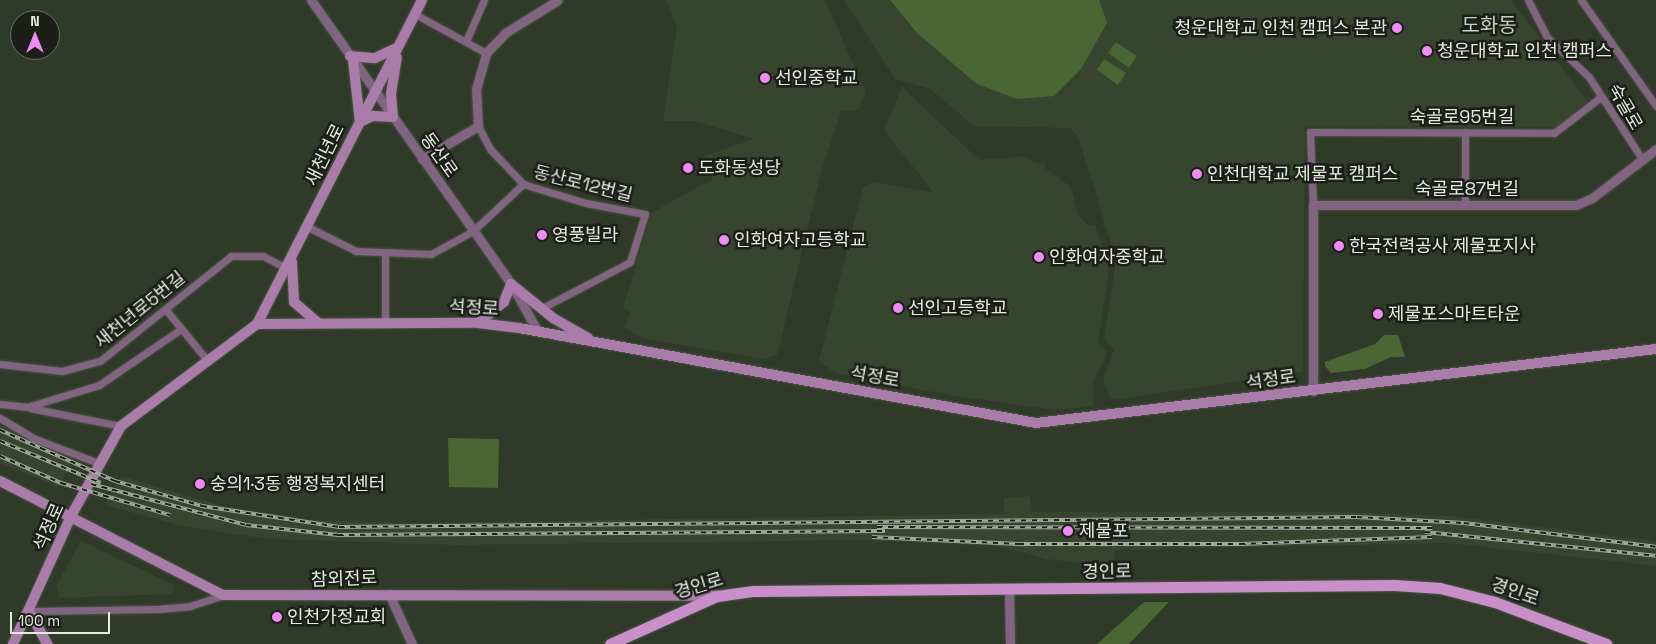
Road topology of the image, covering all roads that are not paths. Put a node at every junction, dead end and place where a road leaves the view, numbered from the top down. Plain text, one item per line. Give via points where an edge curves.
1 (311, 0) edge
2 (422, 0) edge
3 (484, 0) edge
4 (558, 0) edge
5 (1528, 0) edge
6 (1581, 0) edge
7 (415, 14) junction
8 (466, 41) junction
9 (399, 46) junction
10 (486, 53) junction
11 (352, 58) junction
12 (375, 92) junction
13 (1601, 97) junction
14 (1656, 106) edge
15 (393, 117) junction
16 (360, 122) junction
17 (478, 126) junction
18 (1465, 132) junction
19 (1656, 149) edge
20 (422, 159) junction
21 (1642, 159) junction
22 (523, 184) junction
23 (1313, 205) junction
24 (1465, 205) junction
25 (308, 227) junction
26 (473, 230) junction
27 (385, 253) junction
28 (292, 258) junction
29 (287, 268) junction
30 (511, 284) junction
31 (542, 308) junction
32 (166, 310) junction
33 (385, 322) junction
34 (478, 323) junction
35 (257, 324) junction
36 (319, 324) junction
37 (181, 329) junction
38 (537, 330) junction
39 (598, 343) junction
40 (1656, 350) edge
41 (207, 360) junction
42 (0, 364) edge
43 (1314, 391) junction
44 (0, 404) edge
45 (27, 407) junction
46 (0, 418) edge
47 (121, 426) junction
48 (98, 463) junction
49 (0, 481) edge
50 (71, 516) junction
51 (1009, 591) junction
52 (223, 594) junction
53 (390, 594) junction
54 (717, 596) junction
55 (29, 611) junction
56 (13, 644) edge
57 (47, 644) edge
58 (412, 644) edge
59 (610, 644) edge
60 (1010, 644) edge
61 (1606, 644) edge

1 - 11 street, 동산로
2 - 7 main road, 새천년로
3 - 8 street
4 - 10 street via 512,28
5 - 13 street, 숙골로 via 1547,37 1589,77
6 - 14 street
7 - 8 street
7 - 9 main road, 새천년로
8 - 10 street
9 - 11 main road via 375,58
9 - 12 main road, 새천년로
9 - 15 main road via 391,94
10 - 17 street via 476,89
11 - 12 street, 동산로
11 - 16 main road
12 - 15 street, 동산로
12 - 16 main road, 새천년로
13 - 18 street, 숙골로95번길 via 1556,132
13 - 21 street, 숙골로
15 - 16 main road via 373,116
15 - 20 street, 동산로
16 - 25 main road, 새천년로
17 - 20 street
17 - 22 street via 491,150
18 - 23 street, 숙골로95번길 via 1310,132
18 - 24 street
19 - 21 street, 숙골로87번길
20 - 26 street, 동산로
21 - 24 street, 숙골로87번길 via 1582,204
22 - 26 street, 동산로12번길
22 - 31 street, 동산로12번길 via 586,203 645,214 630,262
23 - 24 street, 숙골로87번길
23 - 43 street
25 - 27 street, 동산로12번길 via 350,249
25 - 28 main road, 새천년로
26 - 27 street, 동산로12번길 via 431,254
26 - 30 street, 동산로
27 - 33 street
28 - 29 main road, 새천년로
28 - 36 main road via 294,302
29 - 32 street, 새천년로5번길 via 264,256 231,256
29 - 35 main road, 새천년로
30 - 31 main road
30 - 34 main road via 504,302
30 - 38 street, 동산로
31 - 39 main road
32 - 37 street
32 - 42 street, 새천년로5번길 via 100,361 62,371
33 - 34 main road, 석정로
33 - 36 main road, 석정로
34 - 38 main road, 석정로
35 - 36 main road, 석정로
35 - 41 main road, 석정로
37 - 41 street
37 - 45 street via 121,374 70,397
38 - 39 main road, 석정로
39 - 43 main road, 석정로 via 1036,422
40 - 43 main road, 석정로
41 - 47 main road, 석정로
44 - 45 street
45 - 47 street
46 - 48 street via 33,438
47 - 48 main road, 석정로
48 - 50 main road, 석정로
49 - 50 main road, 참외전로
50 - 52 main road, 참외전로
50 - 55 main road, 석정로
51 - 54 main road, 경인로 via 754,591
51 - 60 street
51 - 61 main road, 경인로 via 1440,588 1495,602
52 - 53 main road, 참외전로
52 - 55 street via 190,606 158,609
53 - 54 main road, 참외전로
53 - 58 street
54 - 59 main road, 경인로
55 - 56 main road, 석정로
55 - 57 main road

